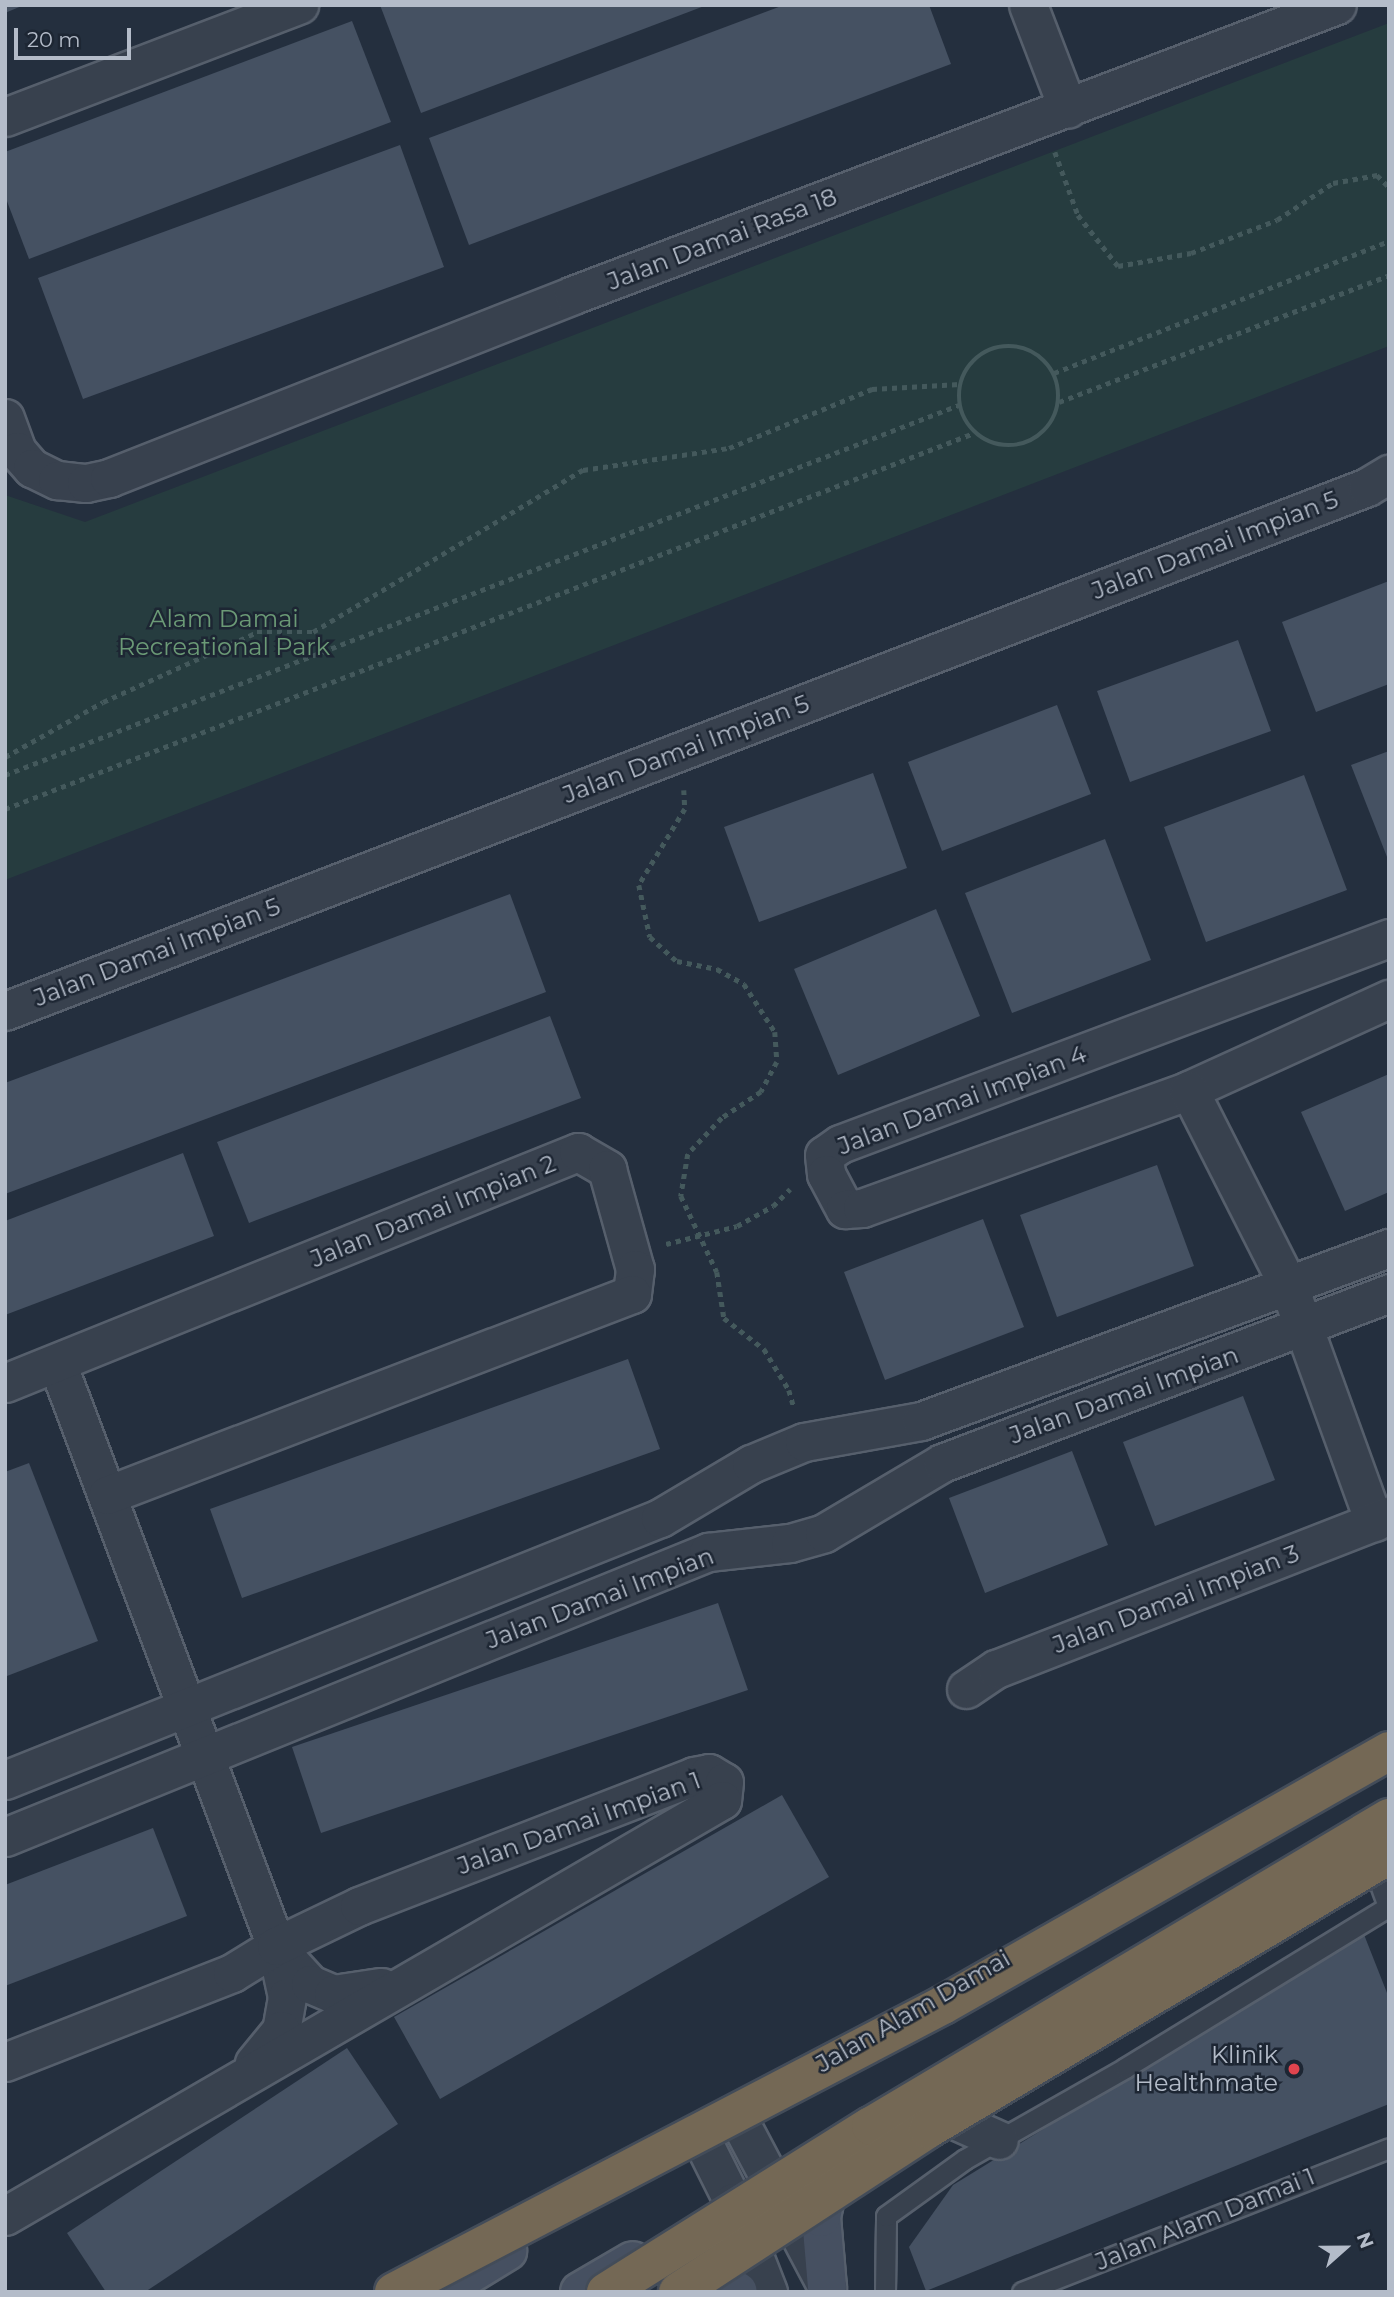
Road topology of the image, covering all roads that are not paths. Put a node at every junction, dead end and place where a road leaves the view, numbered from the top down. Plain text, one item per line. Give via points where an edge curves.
1 (299, 5) edge
2 (1028, 5) edge
3 (1337, 5) edge
4 (243, 15) edge
5 (1055, 114) junction
6 (5, 117) edge
7 (5, 418) edge
8 (1381, 483) edge
9 (1389, 938) edge
10 (1389, 999) edge
11 (5, 1011) edge
12 (1189, 1090) junction
13 (1389, 1248) edge
14 (1289, 1287) junction
15 (1389, 1293) edge
16 (1304, 1329) junction
17 (57, 1363) junction
18 (5, 1383) edge
19 (107, 1495) junction
20 (1381, 1519) edge
21 (967, 1689) dead end
22 (186, 1706) junction
23 (1389, 1734) edge
24 (1389, 1751) edge
25 (204, 1757) junction
26 (5, 1780) edge
27 (1379, 1818) edge
28 (5, 1837) edge
29 (1389, 1855) edge
30 (1388, 1907) edge
31 (276, 1946) junction
32 (405, 1981) junction
33 (5, 2062) edge
34 (241, 2079) junction
35 (910, 2099) junction
36 (736, 2115) junction
37 (700, 2136) junction
38 (999, 2140) junction
39 (1389, 2148) edge
40 (773, 2181) junction
41 (733, 2202) junction
42 (5, 2216) edge
43 (598, 2286) edge
44 (828, 2290) edge
45 (394, 2292) edge
46 (440, 2292) edge
47 (677, 2292) edge
48 (737, 2292) edge
49 (768, 2292) edge
50 (885, 2292) edge
51 (1022, 2292) edge

1 - 4 street
2 - 5 street
3 - 5 street, Jalan Damai Rasa 18
4 - 6 street
5 - 7 street, Jalan Damai Rasa 18 via 573,295 109,478 86,483 57,480 32,468 17,451
8 - 11 street, Jalan Damai Impian 5
9 - 12 street, Jalan Damai Impian 4 via 841,1144 824,1155 826,1174 845,1209 862,1208
10 - 12 street, Jalan Damai Impian 4
12 - 14 street
13 - 14 street, Jalan Damai Impian
14 - 16 street
14 - 22 street, Jalan Damai Impian via 921,1421 804,1443 751,1464 660,1518
15 - 16 street, Jalan Damai Impian
16 - 20 street
16 - 25 street, Jalan Damai Impian via 942,1463 824,1533 790,1543 708,1552
17 - 18 street, Jalan Damai Impian 2
17 - 19 street
17 - 19 street, Jalan Damai Impian 2 via 578,1152 607,1169 635,1269 632,1294
19 - 22 street
20 - 21 street, Jalan Damai Impian 3 via 996,1669
22 - 25 street
22 - 26 street, Jalan Damai Impian
23 - 36 main road, Jalan Alam Damai
24 - 45 highway, bridge via 943,2005
25 - 28 street, Jalan Damai Impian
25 - 31 street
27 - 30 lane
27 - 35 main road
27 - 43 highway, bridge
29 - 47 highway, bridge via 928,2129
30 - 38 lane
31 - 32 street, Jalan Damai Impian 1 via 310,1984 333,1994
31 - 32 street, Jalan Damai Impian 1 via 359,1906 694,1776 709,1773 724,1782 722,1800
31 - 33 street, Jalan Damai Impian 1 via 233,1973
31 - 34 street, Jalan Damai Impian 1 via 287,1997 281,2030
32 - 34 street, Jalan Damai Impian 1
34 - 42 street, Jalan Damai Impian 1
35 - 38 street
35 - 40 main road
35 - 44 main road via 843,2162 827,2188 821,2217
36 - 37 main road, Jalan Alam Damai
36 - 40 street
37 - 41 street
37 - 46 main road, Jalan Alam Damai
38 - 50 lane via 886,2216
39 - 51 lane, Jalan Alam Damai 1
40 - 41 main road
40 - 44 street
41 - 43 main road
41 - 49 street
43 - 48 main road via 678,2272 719,2280

